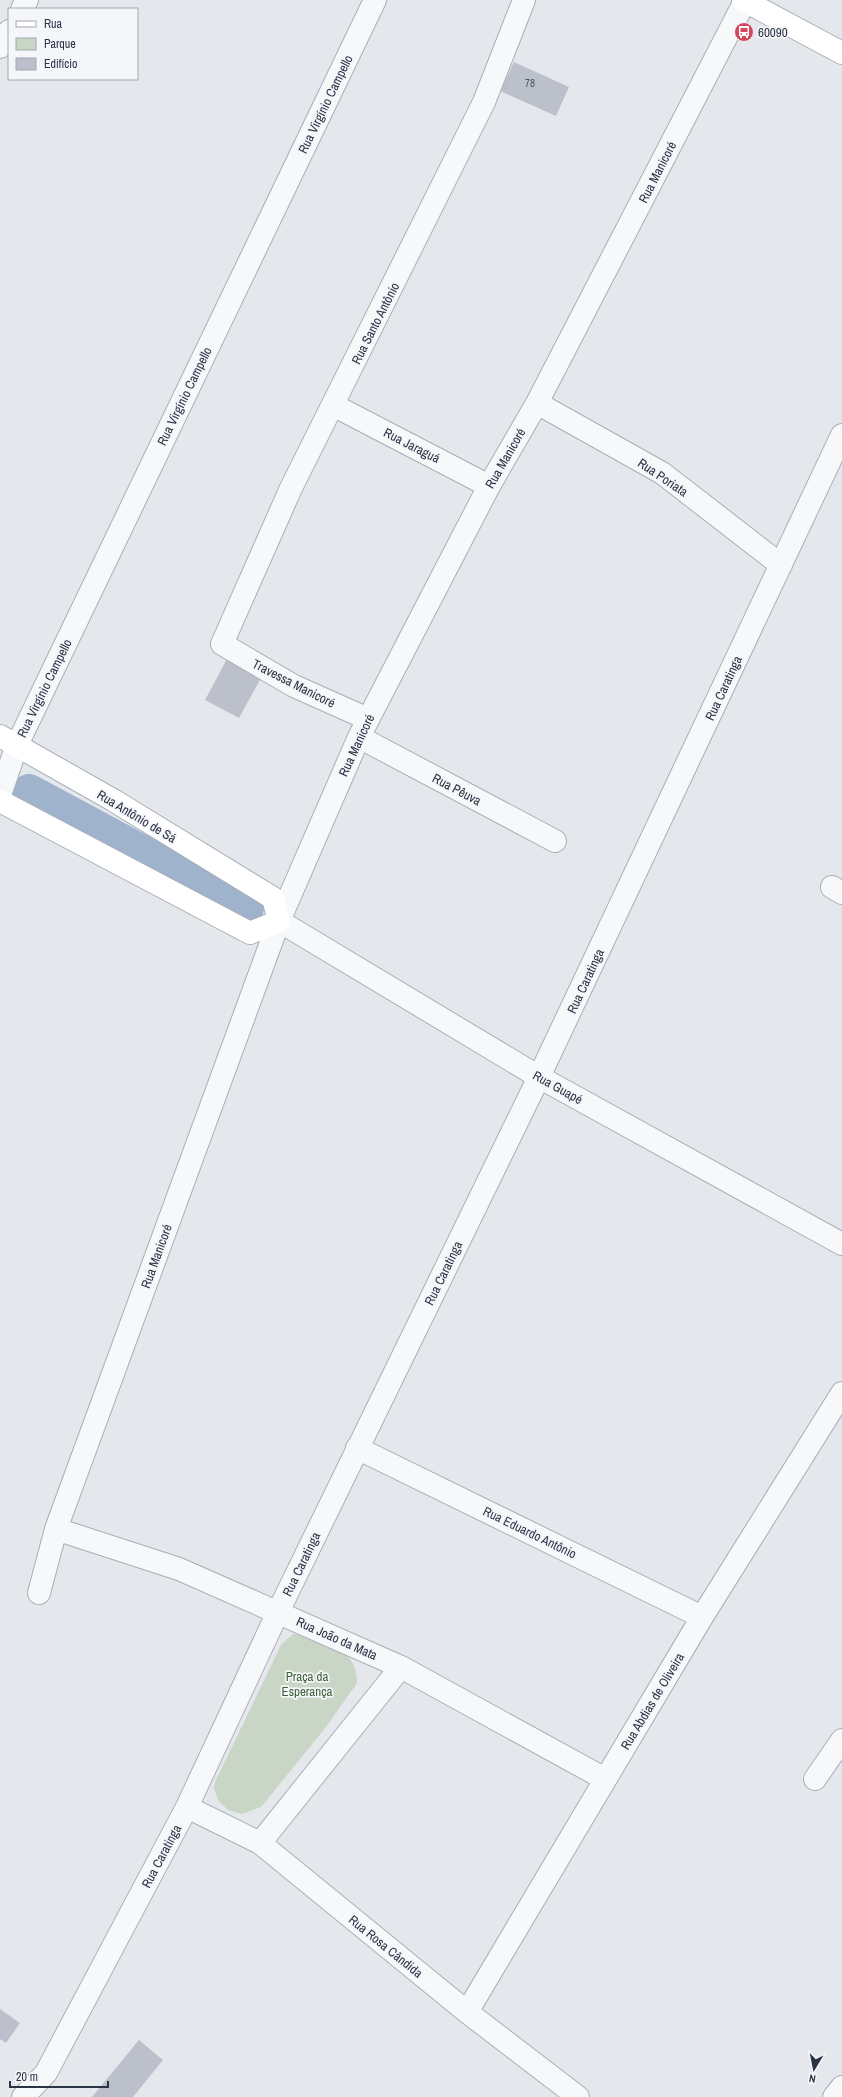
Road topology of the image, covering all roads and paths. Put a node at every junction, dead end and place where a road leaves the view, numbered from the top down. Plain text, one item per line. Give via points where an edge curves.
1 (375, 0) edge
2 (524, 0) edge
3 (744, 0) edge
4 (8, 33) edge
5 (0, 47) edge
6 (842, 53) edge
7 (537, 403) junction
8 (333, 405) junction
9 (842, 435) edge
10 (489, 486) junction
11 (781, 565) junction
12 (222, 644) joint
13 (363, 728) junction
14 (9, 747) edge
15 (1, 794) edge
16 (555, 841) dead end
17 (278, 921) junction
18 (539, 1077) junction
19 (842, 1244) edge
20 (842, 1393) edge
21 (358, 1448) junction
22 (56, 1529) junction
23 (39, 1593) dead end
24 (278, 1612) junction
25 (702, 1617) junction
26 (401, 1667) junction
27 (842, 1740) edge
28 (605, 1779) junction
29 (815, 1779) dead end
30 (187, 1807) junction
31 (260, 1842) junction
32 (467, 2012) junction
33 (842, 2087) edge
34 (23, 2097) edge
35 (578, 2097) edge
36 (834, 2097) edge

1 - 14 street, Rua Virgínio Campello
2 - 8 street, Rua Santo Antônio via 484,102
3 - 6 street
3 - 7 street, Rua Manicoré
4 - 5 street
7 - 10 street, Rua Manicoré
7 - 11 street, Rua Poriata via 662,473
8 - 10 street, Rua Jaraguá
8 - 12 street, Rua Santo Antônio via 291,488
9 - 11 street, Rua Caratinga
10 - 13 street, Rua Manicoré
11 - 18 street, Rua Caratinga
12 - 13 street, Travessa Manicoré
13 - 16 street, Rua Pêuva
13 - 17 street, Rua Manicoré
14 - 15 street, Rua Virgínio Campello
14 - 17 street, Rua Antônio de Sá via 113,800 273,898
15 - 17 street via 250,933
17 - 18 street, Rua Guapé
17 - 22 street, Rua Manicoré
18 - 19 street, Rua Guapé
18 - 21 street, Rua Caratinga
20 - 25 street, Rua Abdias de Oliveira
21 - 24 street, Rua Caratinga
21 - 25 street, Rua Eduardo Antônio
22 - 23 street, Rua Manicoré
22 - 24 street, Rua João da Mata via 179,1568
24 - 26 street, Rua João da Mata
24 - 30 street, Rua Caratinga
25 - 28 street, Rua Abdias de Oliveira
26 - 28 street, Rua João da Mata
26 - 31 street
27 - 29 street
28 - 32 street, Rua Abdias de Oliveira
30 - 31 street, Rua Rosa Cândida
30 - 34 street, Rua Caratinga via 46,2073
31 - 32 street, Rua Rosa Cândida
32 - 35 street, Rua Rosa Cândida
33 - 36 street

